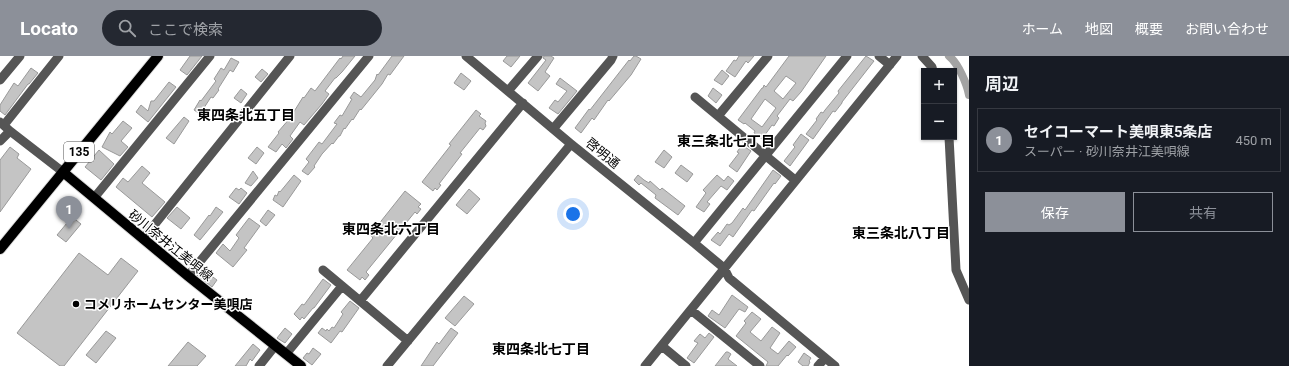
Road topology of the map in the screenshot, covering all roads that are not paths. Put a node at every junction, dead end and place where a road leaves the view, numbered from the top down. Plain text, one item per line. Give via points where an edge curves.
1 (20, 56) edge
2 (59, 56) edge
3 (158, 56) edge
4 (210, 56) edge
5 (290, 56) edge
6 (369, 56) edge
7 (466, 56) edge
8 (538, 56) edge
9 (613, 56) edge
10 (768, 56) edge
11 (847, 56) edge
12 (879, 56) edge
13 (897, 56) edge
14 (922, 56) edge
15 (890, 65) junction
16 (932, 68) edge
17 (0, 80) edge
18 (508, 91) junction
19 (695, 96) dead end
20 (523, 104) junction
21 (718, 116) junction
22 (5, 126) edge
23 (553, 129) junction
24 (949, 140) edge
25 (0, 141) edge
26 (571, 144) junction
27 (765, 156) junction
28 (63, 172) junction
29 (795, 180) junction
30 (94, 198) junction
31 (143, 239) junction
32 (694, 243) junction
33 (0, 249) edge
34 (724, 268) junction
35 (323, 270) dead end
36 (188, 276) junction
37 (342, 286) junction
38 (969, 300) edge
39 (360, 301) junction
40 (691, 310) junction
41 (408, 341) junction
42 (275, 346) junction
43 (662, 346) junction
44 (286, 354) junction
45 (825, 358) junction
46 (259, 366) edge
47 (301, 366) edge
48 (387, 366) edge
49 (645, 366) edge
50 (686, 366) edge
51 (760, 366) edge
52 (818, 366) edge
53 (835, 366) edge

1 - 17 street
2 - 22 street
3 - 28 main road, 135
4 - 30 street
5 - 31 street
6 - 36 street
7 - 18 street, 啓明通
8 - 18 street
9 - 23 street
10 - 21 street
11 - 27 street
12 - 15 street
13 - 15 street
14 - 16 street
15 - 29 street
18 - 20 street, 啓明通
19 - 21 street
20 - 23 street, 啓明通
20 - 39 street
21 - 27 street
22 - 25 street
22 - 28 street
23 - 26 street, 啓明通
24 - 38 street via 956,270
26 - 32 street, 啓明通
26 - 41 street
27 - 29 street
27 - 32 street
28 - 30 main road, 砂川奈井江美唄線
28 - 33 main road, 135
29 - 34 street
30 - 31 main road, 砂川奈井江美唄線
31 - 36 main road, 砂川奈井江美唄線
32 - 34 street, 啓明通
34 - 40 street
34 - 45 street, 啓明通 via 729,278
35 - 37 street
36 - 42 main road, 砂川奈井江美唄線
37 - 39 street
37 - 44 street
39 - 41 street
40 - 43 street
40 - 51 street
41 - 48 street
42 - 44 main road, 砂川奈井江美唄線
42 - 46 street
43 - 49 street
43 - 50 street
44 - 47 main road, 砂川奈井江美唄線
45 - 52 street
45 - 53 street, 啓明通

